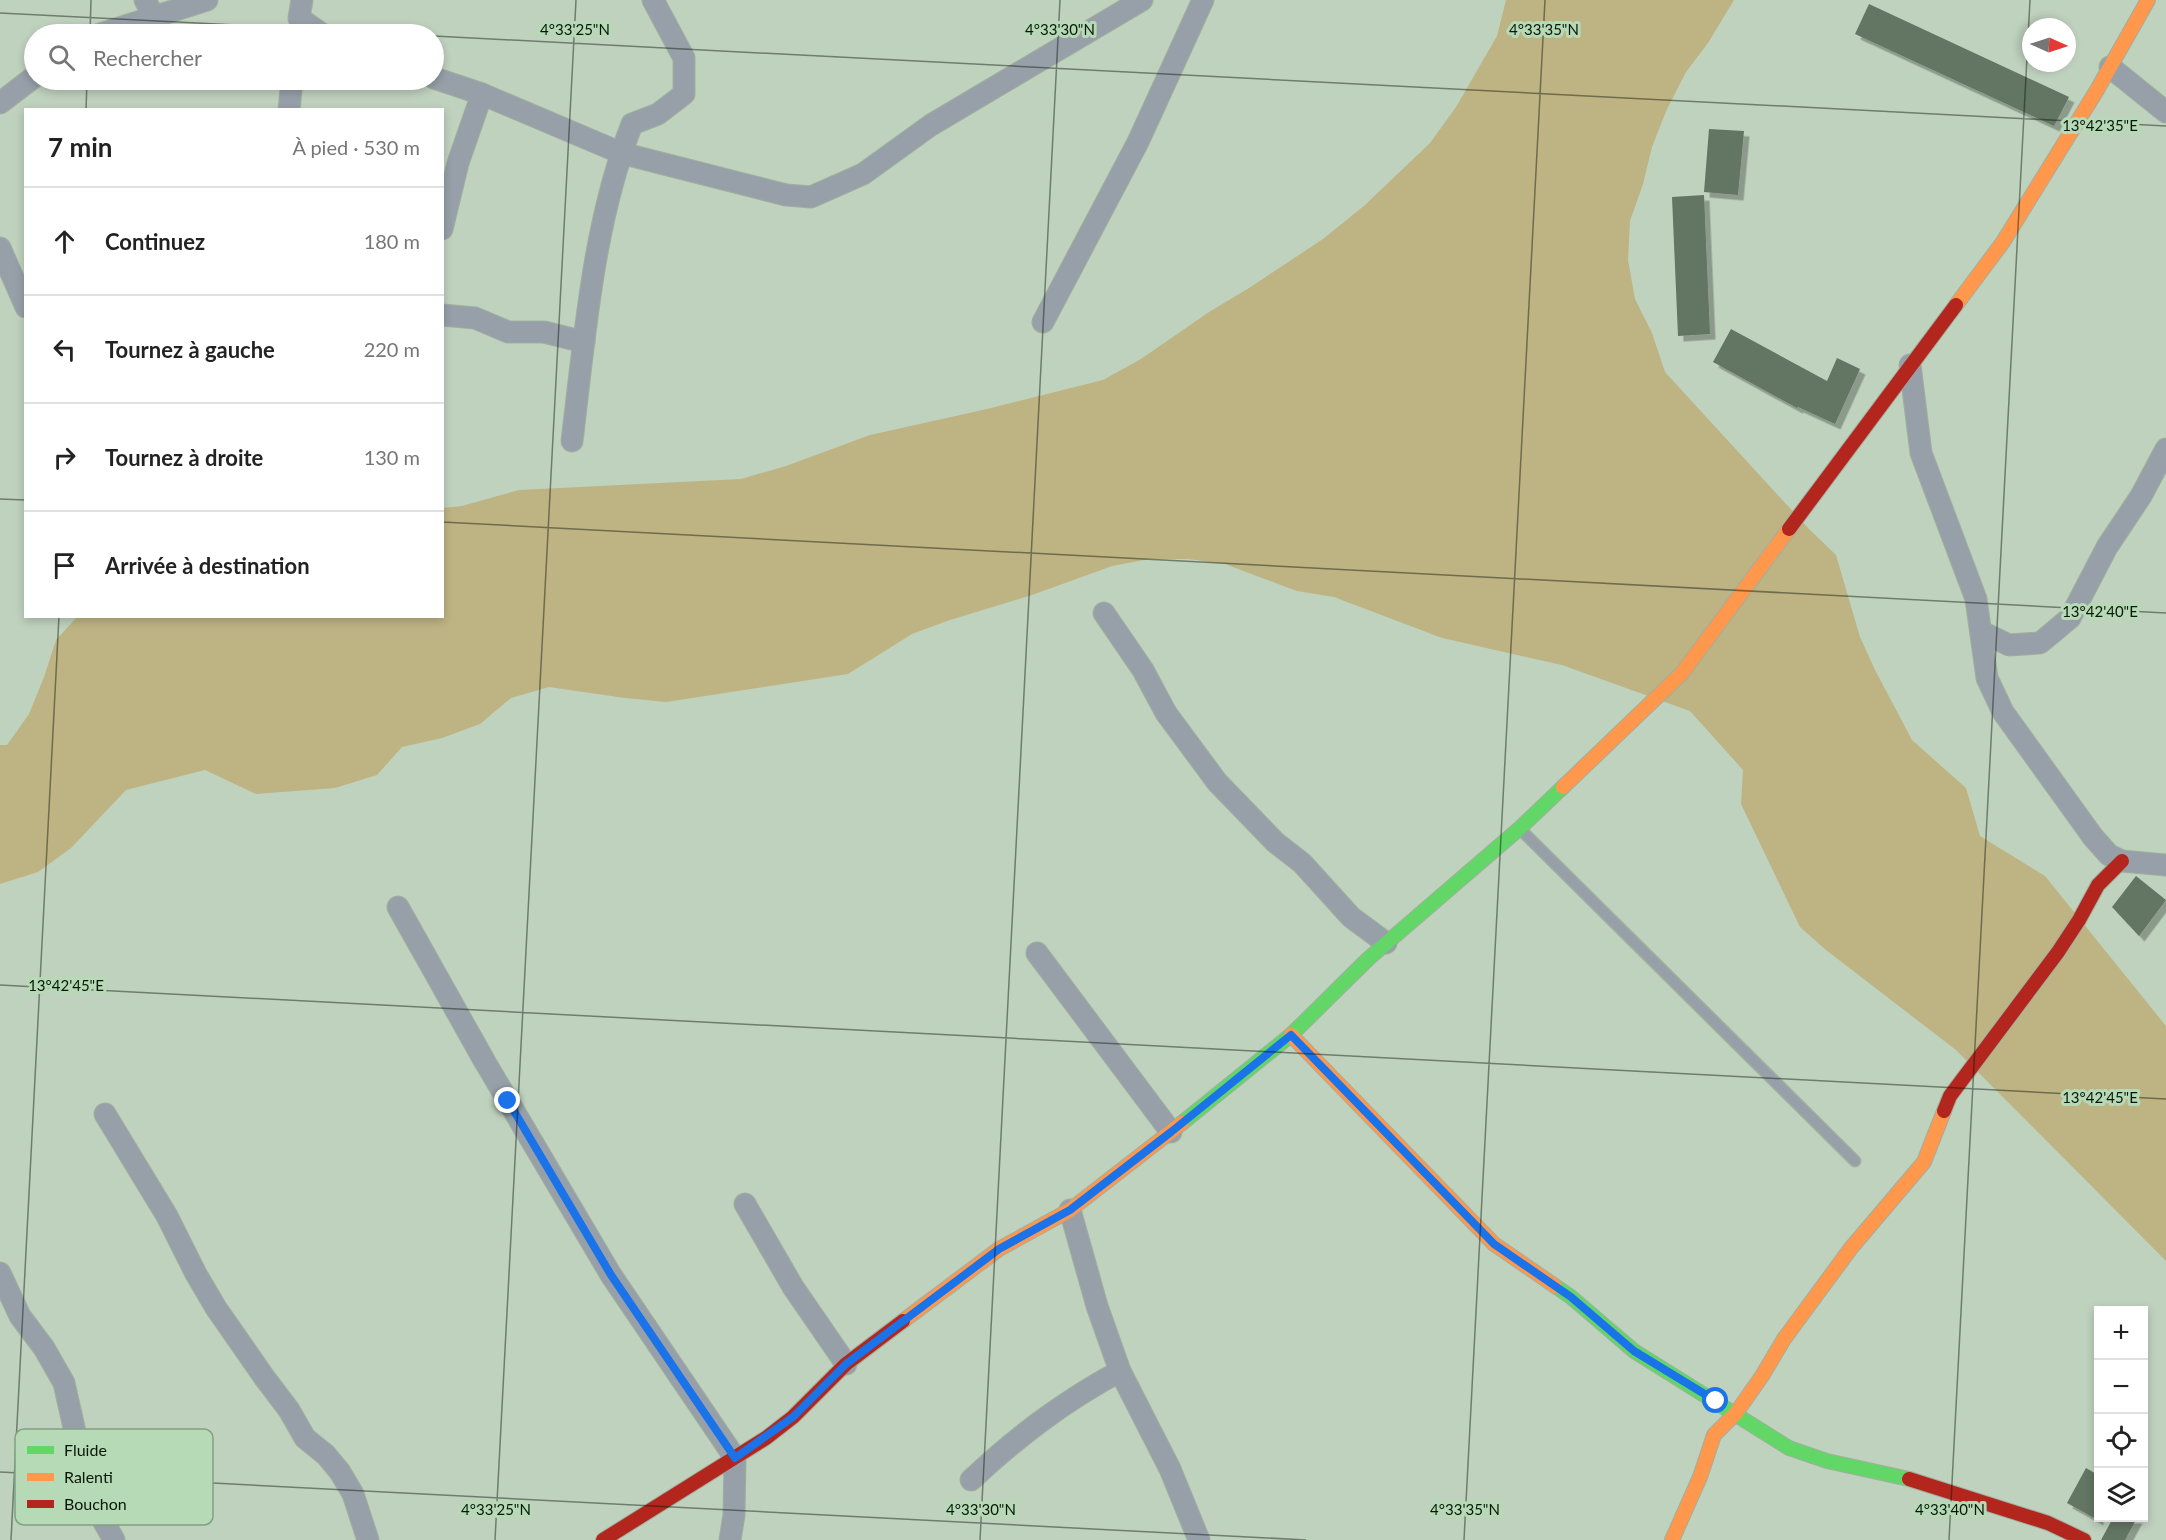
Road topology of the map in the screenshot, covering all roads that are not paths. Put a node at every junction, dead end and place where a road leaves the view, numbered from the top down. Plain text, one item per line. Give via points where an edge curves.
1 (207, 0) edge
2 (653, 0) edge
3 (1142, 0) edge
4 (1203, 0) edge
5 (2148, 0) edge
6 (149, 9) edge
7 (120, 24) edge
8 (2110, 67) junction
9 (444, 81) edge
10 (24, 85) edge
11 (291, 90) edge
12 (482, 94) junction
13 (0, 104) edge
14 (289, 108) edge
15 (2166, 112) edge
16 (621, 153) junction
17 (444, 221) edge
18 (0, 248) edge
19 (24, 302) edge
20 (444, 315) edge
21 (1043, 322) dead end
22 (584, 342) junction
23 (1910, 365) junction
24 (572, 441) dead end
25 (2166, 449) edge
26 (1104, 613) dead end
27 (1982, 632) junction
28 (1520, 828) junction
29 (2122, 861) junction
30 (2166, 865) edge
31 (398, 907) dead end
32 (1386, 944) junction
33 (1037, 953) dead end
34 (1291, 1035) junction
35 (105, 1114) dead end
36 (1171, 1132) junction
37 (1855, 1161) dead end
38 (745, 1204) dead end
39 (1070, 1210) junction
40 (0, 1273) edge
41 (846, 1364) junction
42 (1120, 1371) junction
43 (1736, 1413) junction
44 (74, 1429) edge
45 (735, 1458) junction
46 (971, 1480) dead end
47 (106, 1525) edge
48 (114, 1540) edge
49 (368, 1540) edge
50 (603, 1540) edge
51 (730, 1540) edge
52 (1199, 1540) edge
53 (1672, 1540) edge
54 (2084, 1540) edge

1 - 6 street
2 - 16 street via 684,58 684,94 658,114 632,124
3 - 16 street via 931,124 863,174 811,197 786,195
4 - 21 street via 1138,142
5 - 8 street
6 - 7 street
8 - 15 street
8 - 23 street via 2002,242
9 - 12 street
10 - 13 street
11 - 14 street
12 - 16 street
12 - 17 street via 458,163
16 - 22 street via 595,262
18 - 19 street
20 - 22 street via 475,318 508,332 544,332
22 - 24 street
23 - 27 street via 1921,453 1976,599
23 - 28 street via 1682,673
25 - 27 street via 2070,618 2040,643 2009,645
26 - 32 street via 1143,670 1166,713 1217,782 1275,842 1302,863 1351,917
27 - 29 street via 1987,678 2003,712 2093,837 2109,855
28 - 32 street
28 - 37 lane
29 - 30 street
29 - 43 street via 2098,885 2058,952 1950,1096 1924,1162 1851,1248
31 - 45 street via 611,1275
32 - 34 street
33 - 36 street
34 - 36 street
34 - 43 street via 1494,1244 1571,1297 1634,1351
35 - 49 street via 167,1216 216,1308 305,1438 340,1472 353,1494
36 - 39 street
38 - 41 street via 793,1287
39 - 41 street via 999,1249
39 - 42 street via 1096,1306
40 - 44 street via 20,1316 64,1383
41 - 45 street via 793,1417
42 - 46 street via 1079,1393 1018,1438
42 - 52 street via 1170,1469
43 - 53 street via 1714,1435
43 - 54 street via 1789,1448 1827,1461 1926,1483 2048,1523
45 - 50 street
45 - 51 street
47 - 48 street

